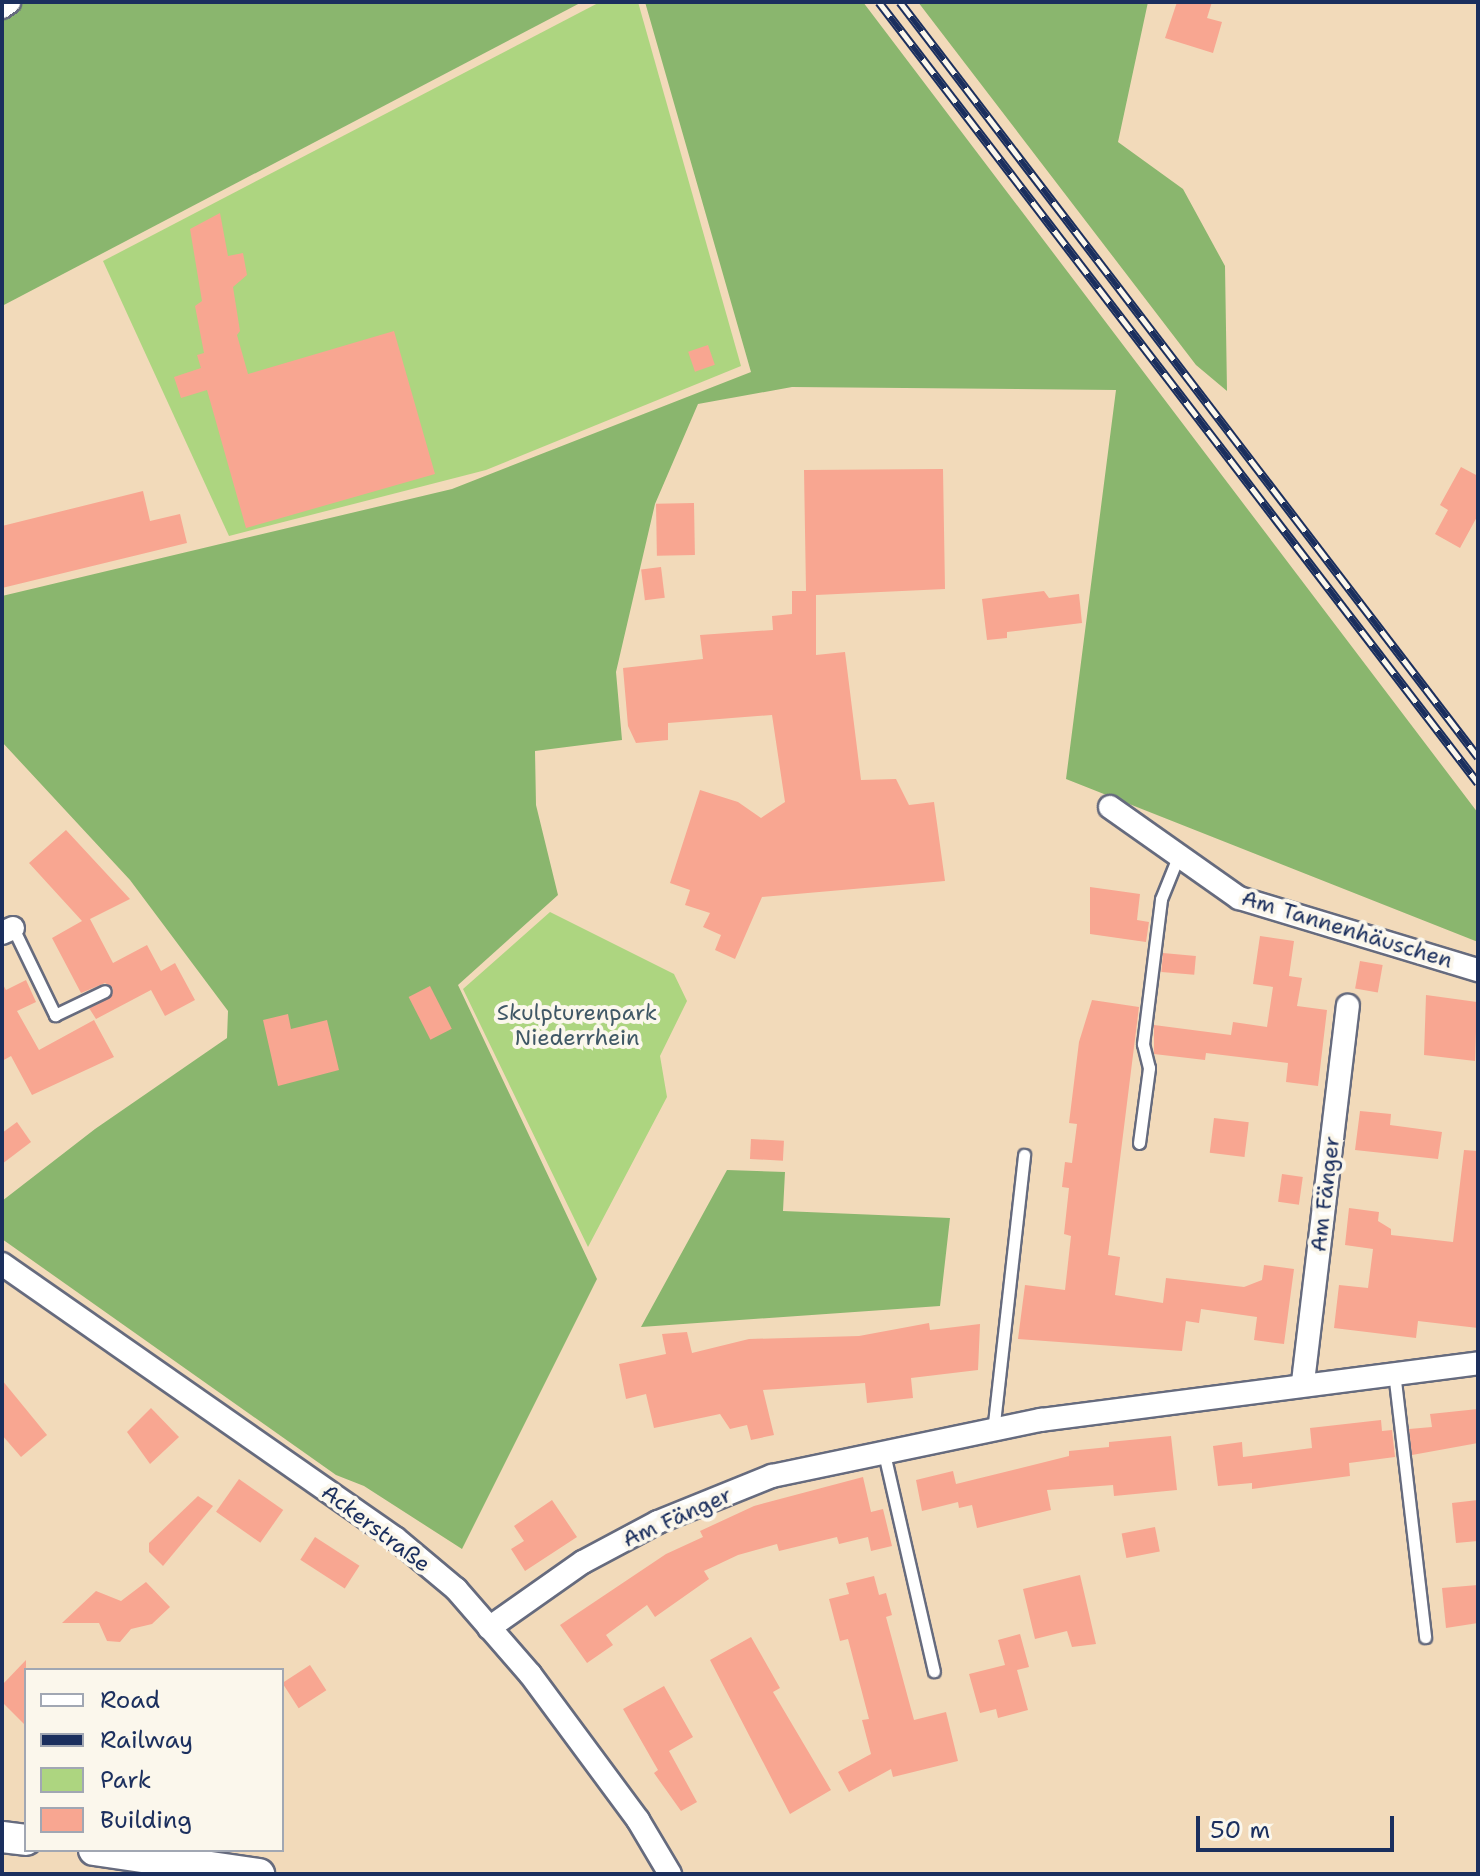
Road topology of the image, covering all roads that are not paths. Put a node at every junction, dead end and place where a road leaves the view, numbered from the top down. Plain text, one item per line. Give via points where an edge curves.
1 (9, 2) edge
2 (2, 7) edge
3 (1110, 807) dead end
4 (1178, 857) junction
5 (7, 931) edge
6 (1478, 970) edge
7 (105, 991) dead end
8 (1348, 1006) dead end
9 (1139, 1143) dead end
10 (1024, 1155) dead end
11 (2, 1264) edge
12 (1478, 1363) edge
13 (1394, 1372) junction
14 (1303, 1382) junction
15 (993, 1432) junction
16 (883, 1449) junction
17 (489, 1628) junction
18 (1425, 1637) dead end
19 (934, 1671) dead end
20 (2, 1837) edge
21 (24, 1840) edge
22 (108, 1852) edge
23 (259, 1874) edge
24 (670, 1874) edge

1 - 2 street
3 - 4 street, Am Tannenhäuschen
4 - 6 street, Am Tannenhäuschen via 1239,898
4 - 9 lane via 1161,899 1143,1044 1149,1068
5 - 7 lane via 55,1015
8 - 14 street, Am Fänger
10 - 15 lane
11 - 17 street, Ackerstraße via 395,1538 456,1589
12 - 13 street, Am Fänger
13 - 14 street, Am Fänger
13 - 18 lane
14 - 15 street, Am Fänger via 1041,1420
15 - 16 street, Am Fänger
16 - 17 street, Am Fänger via 772,1476 658,1522 583,1562
16 - 19 lane
17 - 24 street, Ackerstraße via 638,1820
20 - 21 main road
22 - 23 main road

